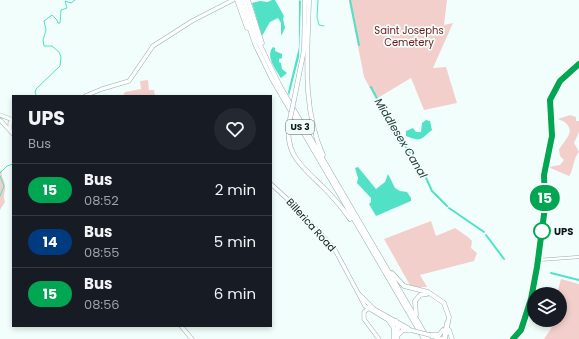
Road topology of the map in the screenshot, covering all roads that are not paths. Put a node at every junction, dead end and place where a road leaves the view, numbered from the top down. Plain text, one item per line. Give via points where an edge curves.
1 (234, 0) edge
2 (240, 0) edge
3 (244, 0) edge
4 (248, 0) edge
5 (306, 0) edge
6 (309, 0) edge
7 (269, 64) junction
8 (579, 64) edge
9 (270, 75) junction
10 (87, 95) edge
11 (0, 115) edge
12 (0, 120) edge
13 (12, 120) edge
14 (12, 121) edge
15 (10, 130) junction
16 (12, 133) edge
17 (336, 182) junction
18 (272, 185) edge
19 (372, 247) junction
20 (579, 257) edge
21 (538, 260) junction
22 (370, 308) junction
23 (389, 321) junction
24 (399, 324) junction
25 (420, 326) junction
26 (182, 327) edge
27 (446, 327) junction
28 (409, 330) junction
29 (414, 331) junction
30 (396, 337) edge
31 (429, 337) edge
32 (423, 338) edge
33 (192, 339) edge
34 (379, 339) edge
35 (444, 339) edge
36 (452, 339) edge
37 (513, 339) edge

1 - 9 highway via 257,53
1 - 10 main road via 192,21 153,46 129,81
2 - 9 highway, US 3
3 - 7 highway, US 3
4 - 7 highway
5 - 19 highway, bridge via 304,54 288,138 296,160 342,208
6 - 17 highway via 310,112 318,143
7 - 17 highway, US 3
8 - 21 street via 560,81 550,100 552,136 544,175 545,207
9 - 19 highway, US 3
11 - 13 main road
12 - 15 main road
14 - 15 main road
15 - 16 main road
17 - 19 highway, US 3
18 - 22 main road, Billerica Road via 296,206 334,248 358,292
19 - 25 highway, US 3
19 - 27 highway via 402,285 428,292 443,302 448,313
19 - 32 highway, US 3
20 - 21 street
21 - 37 street via 530,302 521,330
22 - 23 main road, Billerica Road
22 - 24 main road, Billerica Road
22 - 34 main road via 364,315 365,320
23 - 24 main road, Billerica Road
23 - 30 highway via 394,326
24 - 28 main road, Billerica Road
24 - 29 main road, Billerica Road
24 - 30 highway
25 - 27 highway via 414,304 420,295 427,294 437,299 445,308
25 - 31 highway, US 3
26 - 33 main road
27 - 31 highway via 440,334
27 - 35 highway
27 - 36 highway
28 - 29 main road, Billerica Road
28 - 30 highway via 403,330
29 - 31 main road, Billerica Road, bridge
31 - 35 main road, Billerica Road

